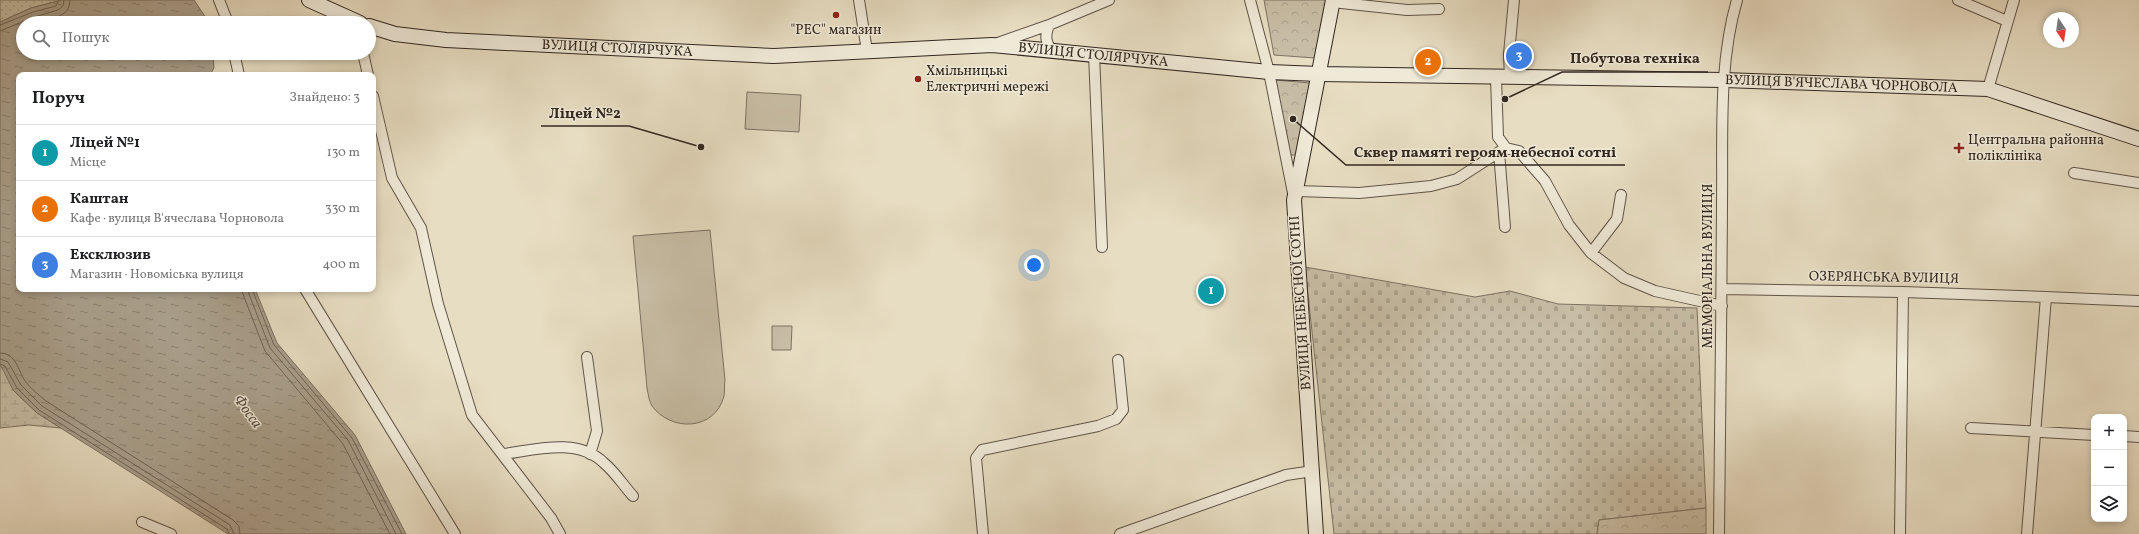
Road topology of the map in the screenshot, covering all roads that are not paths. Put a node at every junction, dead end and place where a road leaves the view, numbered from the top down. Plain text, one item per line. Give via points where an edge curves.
1 (219, 0) edge
2 (226, 0) edge
3 (309, 0) edge
4 (859, 0) edge
5 (1109, 0) edge
6 (1250, 0) edge
7 (1514, 0) edge
8 (1737, 0) edge
9 (1958, 0) edge
10 (2014, 0) edge
11 (1332, 1) edge
12 (1440, 9) dead end
13 (226, 16) edge
14 (227, 16) edge
15 (344, 16) edge
16 (2007, 21) junction
17 (1049, 25) junction
18 (376, 28) edge
19 (992, 45) junction
20 (867, 51) junction
21 (1052, 51) junction
22 (1094, 54) junction
23 (236, 60) edge
24 (365, 60) edge
25 (238, 72) edge
26 (367, 72) edge
27 (1269, 72) junction
28 (1319, 74) junction
29 (1503, 78) junction
30 (1724, 80) junction
31 (1988, 89) junction
32 (376, 109) edge
33 (2139, 139) edge
34 (1503, 150) junction
35 (2074, 173) dead end
36 (2139, 183) edge
37 (1621, 195) dead end
38 (1296, 196) junction
39 (1505, 227) dead end
40 (1102, 247) dead end
41 (1591, 253) junction
42 (1722, 289) junction
43 (307, 292) edge
44 (1903, 292) junction
45 (2046, 297) junction
46 (2139, 301) edge
47 (1722, 306) junction
48 (587, 357) dead end
49 (1118, 360) dead end
50 (1971, 428) dead end
51 (2036, 432) junction
52 (2091, 435) edge
53 (2127, 436) edge
54 (2139, 437) edge
55 (503, 454) junction
56 (590, 454) junction
57 (1313, 472) junction
58 (633, 496) dead end
59 (142, 522) dead end
60 (171, 534) edge
61 (455, 534) edge
62 (560, 534) edge
63 (983, 534) edge
64 (1120, 534) edge
65 (1316, 534) edge
66 (1719, 534) edge
67 (1900, 534) edge
68 (2027, 534) edge

1 - 13 street
2 - 14 street
3 - 15 street
4 - 20 street
5 - 17 street
6 - 27 street
7 - 29 street via 1509,54
8 - 30 street, МЕМОРІАЛЬНА ВУЛИЦЯ
9 - 16 street
10 - 16 street
11 - 12 street via 1407,10
11 - 28 street, ВУЛИЦЯ НЕБЕСНОЇ СОТНІ
16 - 31 street
17 - 19 street
17 - 21 street via 1045,34 1046,43
18 - 20 street, ВУЛИЦЯ СТОЛЯРЧУКА via 395,34 454,40 774,56
19 - 20 street, ВУЛИЦЯ СТОЛЯРЧУКА
19 - 21 street, ВУЛИЦЯ СТОЛЯРЧУКА
21 - 22 street, ВУЛИЦЯ СТОЛЯРЧУКА
22 - 27 street, ВУЛИЦЯ СТОЛЯРЧУКА
22 - 40 street
23 - 25 street
24 - 26 street
27 - 28 street, ВУЛИЦЯ СТОЛЯРЧУКА
27 - 38 street
28 - 29 street, ВУЛИЦЯ В'ЯЧЕСЛАВА ЧОРНОВОЛА
28 - 38 street, ВУЛИЦЯ НЕБЕСНОЇ СОТНІ
29 - 30 street, ВУЛИЦЯ В'ЯЧЕСЛАВА ЧОРНОВОЛА
29 - 34 street via 1498,137
30 - 31 street, ВУЛИЦЯ В'ЯЧЕСЛАВА ЧОРНОВОЛА
30 - 42 street, МЕМОРІАЛЬНА ВУЛИЦЯ
31 - 33 street, ВУЛИЦЯ В'ЯЧЕСЛАВА ЧОРНОВОЛА
32 - 55 street via 392,178 422,228 438,304 472,415
34 - 38 street via 1457,179 1431,186
34 - 39 street
34 - 41 street via 1520,151 1545,181 1569,225
35 - 36 street
37 - 41 street via 1617,219
38 - 57 street, ВУЛИЦЯ НЕБЕСНОЇ СОТНІ
41 - 47 street via 1624,278 1649,289
42 - 44 street, ОЗЕРЯНСЬКА ВУЛИЦЯ
42 - 47 street, МЕМОРІАЛЬНА ВУЛИЦЯ
43 - 61 street
44 - 45 street, ОЗЕРЯНСЬКА ВУЛИЦЯ
44 - 67 street
45 - 46 street, ОЗЕРЯНСЬКА ВУЛИЦЯ
45 - 51 street
47 - 66 street, МЕМОРІАЛЬНА ВУЛИЦЯ
48 - 56 street via 597,431
49 - 63 street via 1123,410 1116,419 1098,426 982,450 976,458
50 - 51 street
51 - 52 street
51 - 68 street
53 - 54 street
55 - 56 street via 566,446
55 - 62 street
56 - 58 street via 604,462
57 - 64 street via 1286,475
57 - 65 street, ВУЛИЦЯ НЕБЕСНОЇ СОТНІ
59 - 60 street

